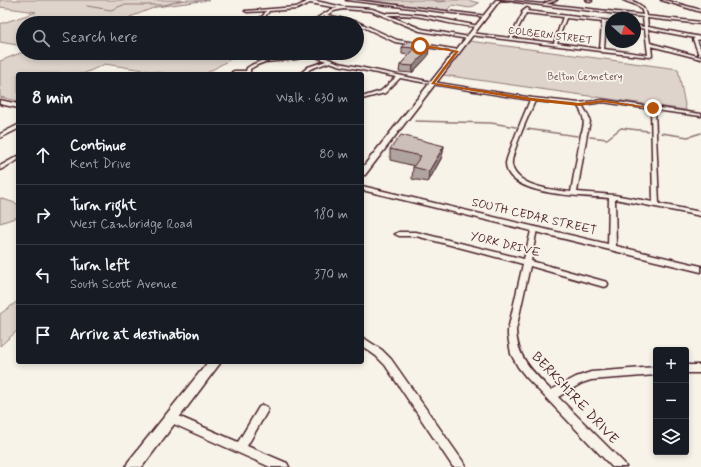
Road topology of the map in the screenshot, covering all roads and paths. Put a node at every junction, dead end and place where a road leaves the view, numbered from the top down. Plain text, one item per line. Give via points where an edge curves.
1 (301, 0) edge
2 (347, 0) edge
3 (499, 0) edge
4 (556, 0) edge
5 (624, 0) edge
6 (662, 0) edge
7 (312, 1) junction
8 (541, 5) junction
9 (343, 8) junction
10 (691, 8) junction
11 (284, 9) junction
12 (268, 10) junction
13 (681, 10) dead end
14 (247, 11) dead end
15 (701, 11) edge
16 (524, 12) junction
17 (284, 14) dead end
18 (385, 14) junction
19 (324, 15) joint
20 (646, 15) junction
21 (265, 16) edge
22 (328, 16) edge
23 (485, 16) junction
24 (565, 16) junction
25 (604, 21) joint
26 (701, 23) edge
27 (364, 26) edge
28 (477, 26) junction
29 (641, 27) edge
30 (647, 28) junction
31 (470, 36) junction
32 (700, 38) edge
33 (511, 39) junction
34 (648, 44) junction
35 (555, 45) junction
36 (458, 51) junction
37 (602, 51) junction
38 (701, 56) edge
39 (269, 60) edge
40 (329, 61) joint
41 (358, 69) junction
42 (248, 72) edge
43 (304, 72) edge
44 (355, 72) edge
45 (398, 77) junction
46 (432, 83) junction
47 (364, 97) edge
48 (533, 99) junction
49 (0, 102) edge
50 (579, 104) junction
51 (16, 106) edge
52 (653, 108) junction
53 (701, 115) edge
54 (16, 128) edge
55 (0, 136) edge
56 (16, 159) edge
57 (0, 168) edge
58 (364, 170) edge
59 (364, 188) edge
60 (574, 194) junction
61 (612, 197) junction
62 (656, 205) junction
63 (701, 214) edge
64 (534, 229) junction
65 (399, 234) dead end
66 (612, 248) junction
67 (526, 262) junction
68 (701, 269) edge
69 (604, 284) dead end
70 (364, 342) edge
71 (213, 364) edge
72 (689, 369) edge
73 (701, 369) edge
74 (653, 371) edge
75 (550, 396) junction
76 (263, 410) dead end
77 (171, 418) junction
78 (240, 448) junction
79 (133, 467) edge
80 (284, 467) edge
81 (460, 467) edge
82 (620, 467) edge

1 - 7 street
2 - 23 street
3 - 8 street
3 - 23 street
4 - 8 street
5 - 20 street via 643,7
6 - 10 street
7 - 9 street
7 - 11 street via 300,7
8 - 16 street
8 - 20 street
9 - 18 street via 367,9
9 - 19 street
10 - 13 street
10 - 15 street
11 - 12 street
11 - 17 street
12 - 14 street
12 - 21 street
16 - 24 street
16 - 33 street
18 - 28 street via 423,15
18 - 31 street, COLBERN STREET via 421,30
19 - 22 street
20 - 26 street
20 - 30 street
23 - 28 street
24 - 25 street
24 - 35 street
25 - 37 street
27 - 36 street via 396,41
28 - 31 street
29 - 30 street
30 - 32 street
30 - 34 street
31 - 33 street, COLBERN STREET
31 - 36 street
32 - 38 street via 696,39
33 - 35 street, COLBERN STREET
34 - 37 street, COLBERN STREET via 650,56
34 - 38 street
35 - 37 street, COLBERN STREET
36 - 46 street
39 - 42 street via 254,65
40 - 41 street
40 - 43 street
41 - 44 street
41 - 45 street
45 - 46 street
45 - 47 street via 383,92
46 - 48 street
46 - 58 street
48 - 50 street
48 - 60 street via 509,159 509,167 519,179 537,188
49 - 51 street
50 - 52 street via 603,101
50 - 60 street via 586,115 587,125
52 - 53 street
52 - 62 street
54 - 55 street
56 - 57 street
59 - 64 street, SOUTH CEDAR STREET
60 - 61 street
61 - 62 street
61 - 66 street
62 - 63 street
64 - 66 street, SOUTH CEDAR STREET
64 - 67 street, BERKSHIRE DRIVE
65 - 67 street, YORK DRIVE via 416,234
66 - 68 street, SOUTH CEDAR STREET
67 - 69 street, YORK DRIVE
67 - 75 street, BERKSHIRE DRIVE via 512,330 512,343 521,364
70 - 81 street via 388,362
71 - 77 street
72 - 73 street
74 - 75 street via 592,376
75 - 82 street, BERKSHIRE DRIVE
76 - 78 street
77 - 78 street
77 - 79 street
78 - 80 street

